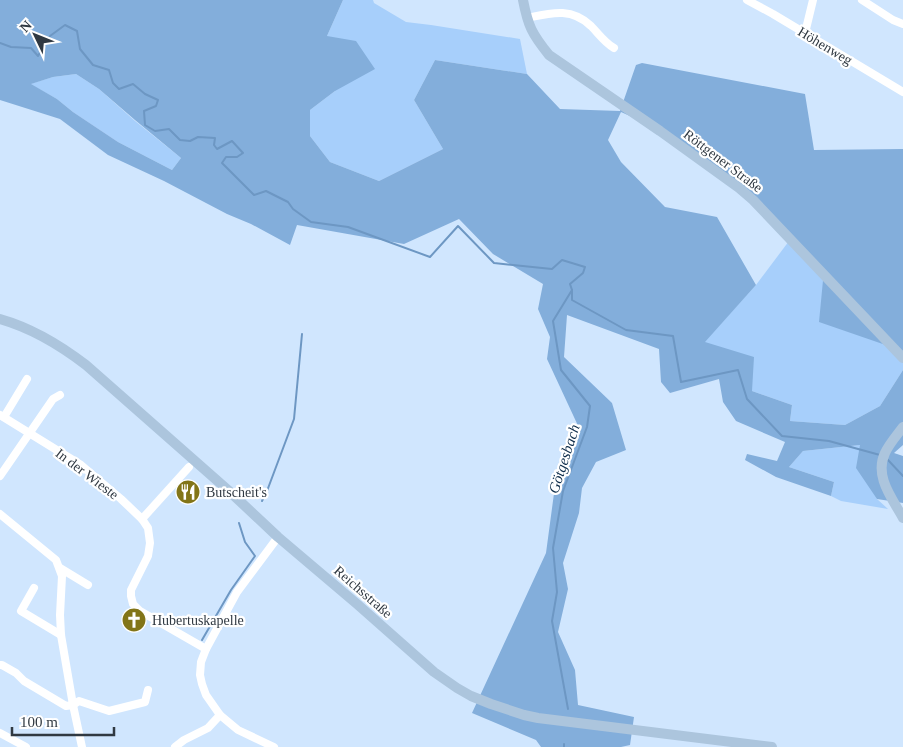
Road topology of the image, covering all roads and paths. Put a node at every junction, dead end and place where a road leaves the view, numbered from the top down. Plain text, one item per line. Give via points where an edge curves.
1 (524, 0) edge
2 (747, 0) edge
3 (813, 0) edge
4 (862, 0) edge
5 (527, 18) junction
6 (903, 24) edge
7 (805, 33) junction
8 (614, 48) dead end
9 (903, 92) edge
10 (0, 319) edge
11 (903, 358) edge
12 (27, 379) dead end
13 (60, 395) dead end
14 (2, 416) edge
15 (903, 427) edge
16 (29, 433) junction
17 (189, 467) dead end
18 (0, 476) edge
19 (0, 514) edge
20 (903, 518) edge
21 (142, 519) junction
22 (278, 537) junction
23 (60, 568) junction
24 (88, 585) dead end
25 (34, 588) dead end
26 (61, 634) junction
27 (206, 649) junction
28 (0, 665) edge
29 (148, 690) dead end
30 (73, 705) junction
31 (220, 715) junction
32 (0, 732) edge
33 (26, 747) edge
34 (82, 747) edge
35 (176, 747) edge
36 (274, 747) edge
37 (772, 747) edge

1 - 5 main road, Röttgener Straße
2 - 7 street, Höhenweg
3 - 7 street
4 - 6 street
5 - 8 street via 554,12 574,16 586,22
5 - 11 main road, Röttgener Straße via 537,41 549,55 753,200
7 - 9 street, Höhenweg
10 - 22 main road, Reichsstraße via 51,341 86,365
12 - 14 street
13 - 16 street via 53,398
14 - 16 street, In der Wieste
15 - 20 main road via 884,456 881,474
16 - 18 street
16 - 21 street, In der Wieste via 81,465
17 - 21 street
19 - 23 street via 56,560
21 - 27 street via 148,528 149,550 131,590 133,604
22 - 27 street via 237,592
22 - 37 main road, Reichsstraße via 434,672 490,704 524,715 564,722
23 - 24 street
23 - 26 street
25 - 26 street via 21,611
26 - 30 street
27 - 31 street via 200,675 206,695
28 - 30 street via 66,706
29 - 30 street via 145,702 109,711 80,701
30 - 34 street
31 - 35 street via 208,728
31 - 36 street via 238,730
32 - 33 street

